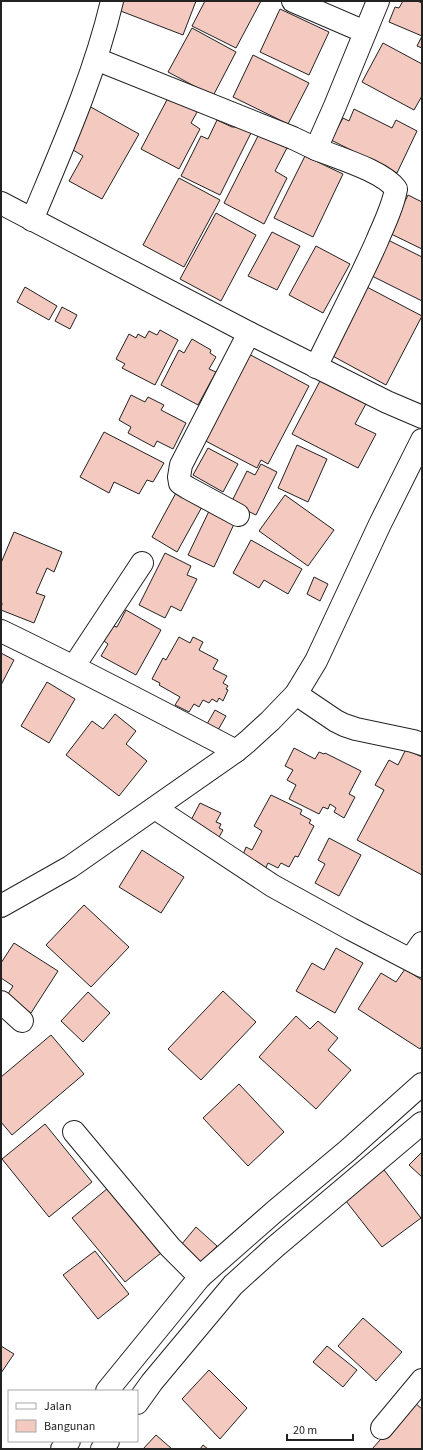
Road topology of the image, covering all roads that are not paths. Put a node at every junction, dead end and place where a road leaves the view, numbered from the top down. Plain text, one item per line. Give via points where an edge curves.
1 (112, 1) edge
2 (294, 1) edge
3 (378, 1) edge
4 (365, 32) junction
5 (96, 59) junction
6 (316, 149) junction
7 (1, 203) edge
8 (32, 220) junction
9 (249, 333) junction
10 (316, 366) junction
11 (422, 417) edge
12 (422, 440) edge
13 (238, 515) dead end
14 (142, 563) dead end
15 (1, 631) edge
16 (74, 666) junction
17 (296, 694) junction
18 (422, 744) edge
19 (236, 751) junction
20 (155, 808) junction
21 (1, 906) edge
22 (418, 956) edge
23 (1, 1002) edge
24 (22, 1021) dead end
25 (422, 1084) edge
26 (422, 1123) edge
27 (74, 1132) dead end
28 (200, 1277) junction
29 (422, 1380) edge
30 (108, 1390) edge
31 (138, 1402) edge
32 (382, 1428) dead end

1 - 5 street
2 - 4 street
3 - 4 street
4 - 6 street
5 - 6 street
5 - 8 street
6 - 10 street via 380,176 391,182 396,189 395,198 366,265
7 - 8 street
8 - 9 street
9 - 10 street
9 - 13 street via 181,465 179,477 180,483
10 - 11 street
12 - 17 street via 316,661
14 - 16 street
15 - 16 street
16 - 19 street
17 - 18 street via 344,725
17 - 19 street
19 - 20 street
20 - 21 street via 70,867
20 - 22 street via 273,886 351,929
23 - 24 street
25 - 28 street
26 - 31 street via 233,1285
27 - 28 street via 170,1247
28 - 30 street
29 - 32 street

